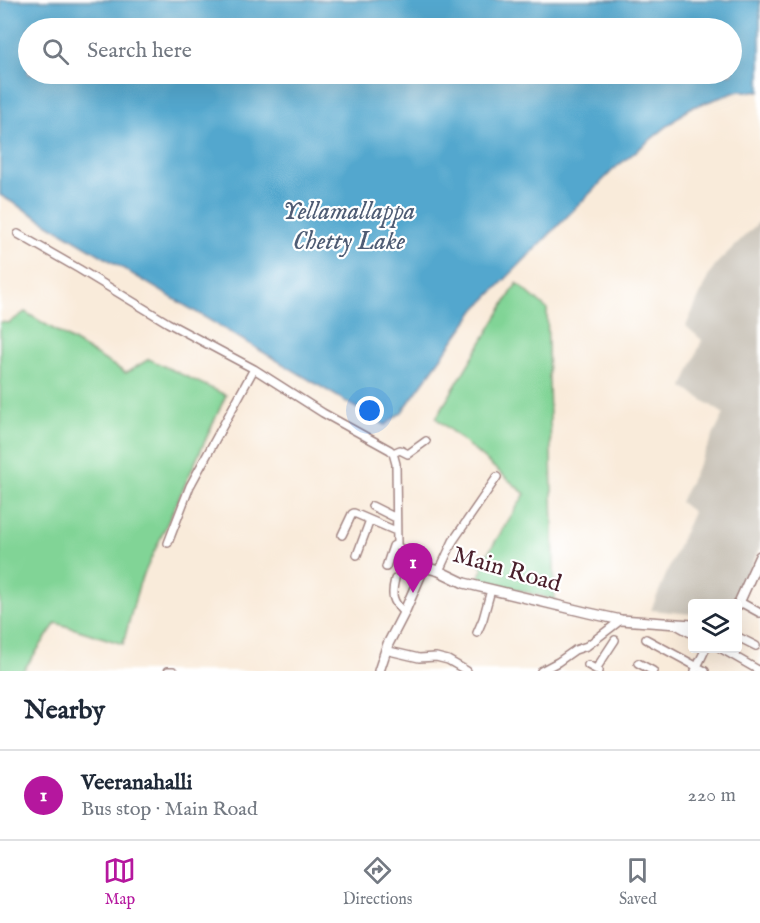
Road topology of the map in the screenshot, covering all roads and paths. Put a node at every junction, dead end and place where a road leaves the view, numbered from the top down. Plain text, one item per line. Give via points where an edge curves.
1 (18, 234) dead end
2 (254, 369) junction
3 (426, 441) dead end
4 (393, 453) junction
5 (496, 477) dead end
6 (372, 506) dead end
7 (396, 518) junction
8 (370, 520) junction
9 (396, 531) junction
10 (342, 535) dead end
11 (168, 543) dead end
12 (397, 544) junction
13 (357, 555) dead end
14 (760, 556) edge
15 (386, 567) dead end
16 (424, 567) junction
17 (438, 571) junction
18 (395, 579) dead end
19 (491, 590) junction
20 (741, 599) edge
21 (742, 604) edge
22 (404, 613) junction
23 (760, 613) edge
24 (621, 620) junction
25 (674, 624) junction
26 (688, 625) edge
27 (688, 631) edge
28 (477, 633) dead end
29 (646, 639) dead end
30 (742, 639) edge
31 (615, 640) dead end
32 (756, 646) dead end
33 (386, 650) junction
34 (704, 653) edge
35 (729, 653) edge
36 (450, 661) junction
37 (558, 663) junction
38 (638, 663) dead end
39 (588, 665) dead end
40 (696, 669) edge
41 (598, 670) edge
42 (168, 671) edge
43 (173, 671) edge
44 (379, 671) edge
45 (447, 671) edge
46 (467, 671) edge
47 (542, 671) edge
48 (560, 671) edge
49 (653, 671) edge
50 (705, 671) edge
51 (760, 671) edge

1 - 2 street
2 - 4 street
2 - 11 street via 190,486
3 - 4 street via 408,454 400,450
4 - 7 street
5 - 17 street
6 - 7 street
7 - 9 street
8 - 9 street
8 - 10 street via 353,513
8 - 13 street
9 - 12 street
12 - 15 street
12 - 16 street
14 - 20 street
16 - 17 street, Main Road
16 - 22 street, Main Road
17 - 19 street, Main Road
18 - 22 street via 393,596
19 - 24 street, Main Road
19 - 28 street
21 - 23 street
22 - 33 street, Main Road
24 - 25 street, Main Road
24 - 37 street
25 - 26 street, Main Road
25 - 27 street
29 - 40 street
30 - 32 street
31 - 41 street
33 - 36 street
33 - 44 street, Main Road
34 - 40 street
35 - 51 street
36 - 45 street
36 - 46 street
37 - 47 street
37 - 48 street
38 - 49 street
39 - 41 street
40 - 50 street
42 - 43 street

